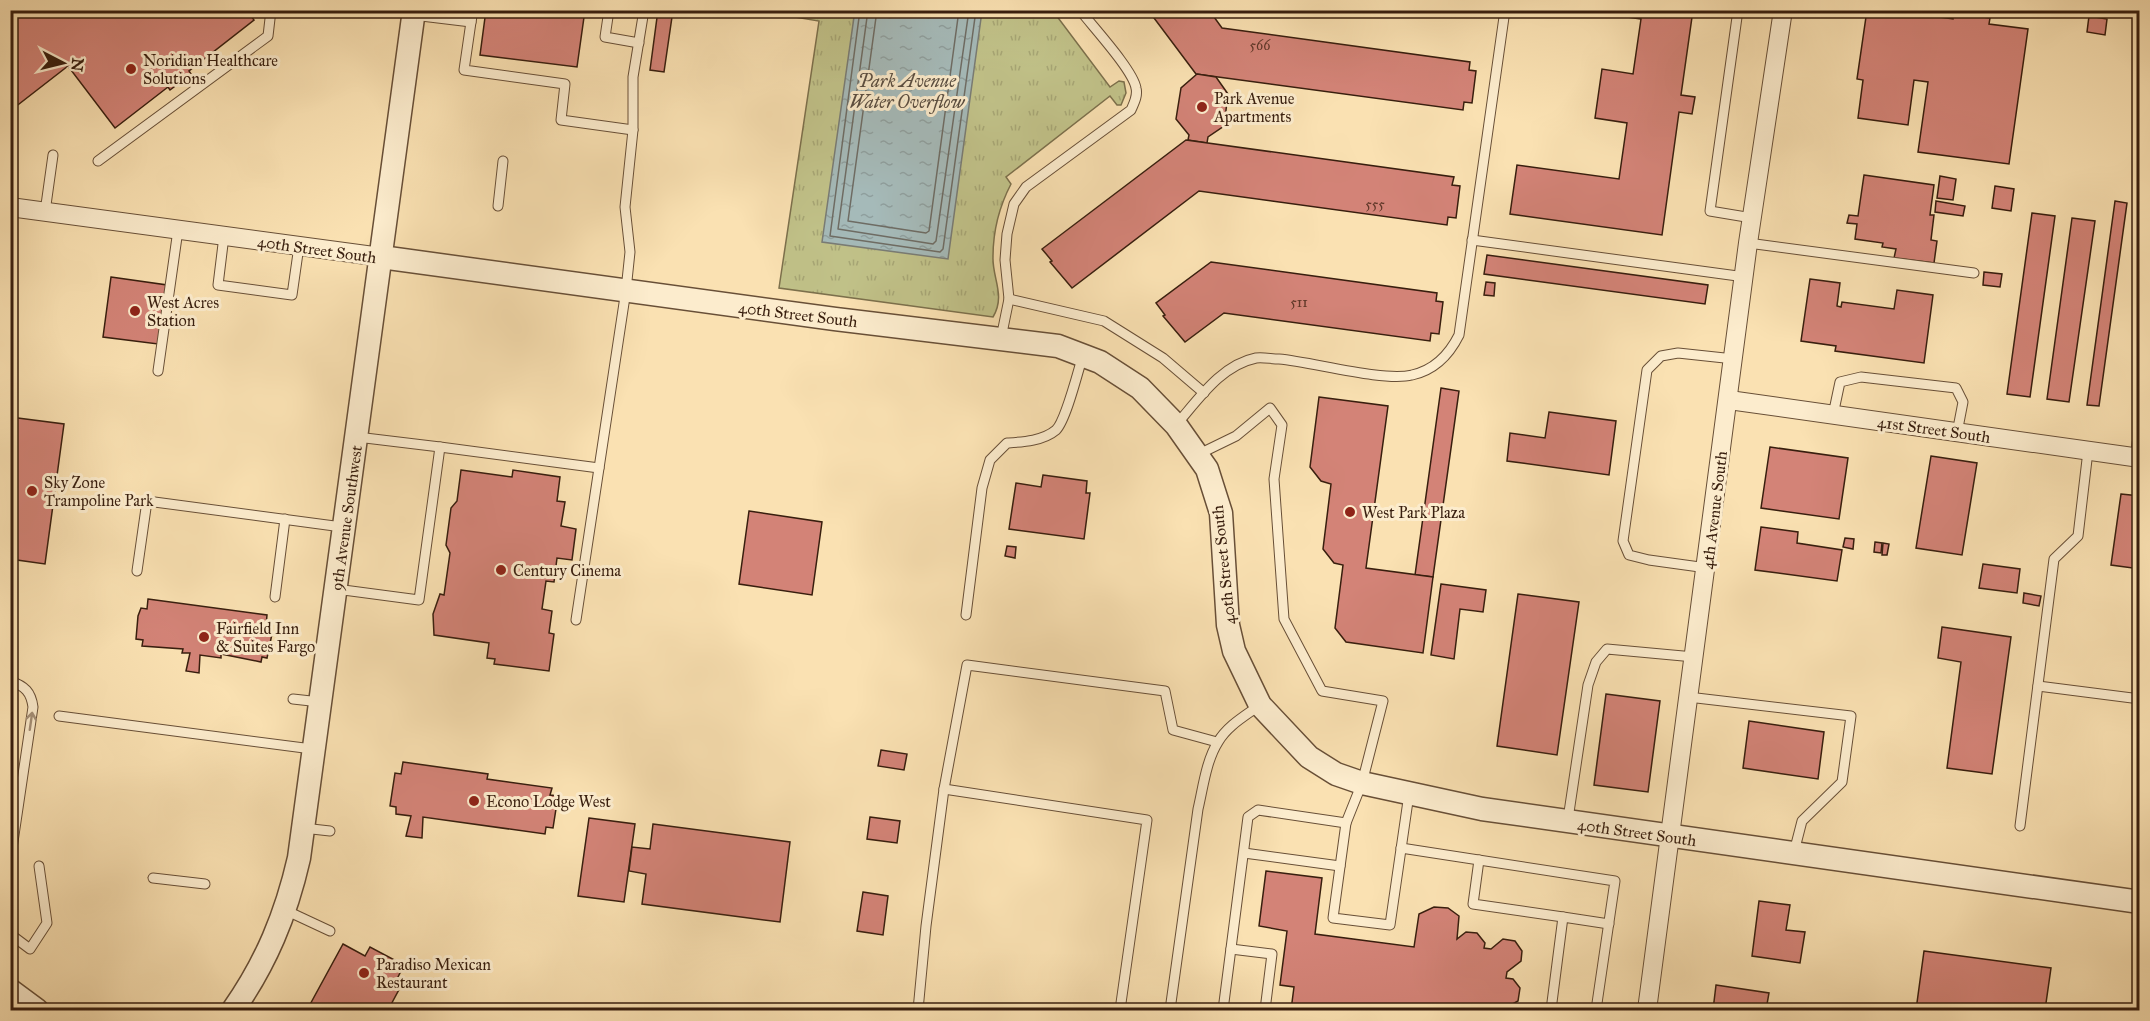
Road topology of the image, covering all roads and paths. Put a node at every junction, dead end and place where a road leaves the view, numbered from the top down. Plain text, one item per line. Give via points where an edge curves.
1 (271, 10) edge
2 (473, 10) edge
3 (609, 10) edge
4 (644, 10) edge
5 (1080, 10) edge
6 (1505, 10) edge
7 (1738, 10) edge
8 (1784, 10) edge
9 (414, 13) edge
10 (471, 22) junction
11 (639, 42) junction
12 (633, 130) junction
13 (53, 155) dead end
14 (98, 161) dead end
15 (503, 161) dead end
16 (498, 206) dead end
17 (10, 207) edge
18 (45, 212) junction
19 (1752, 218) junction
20 (178, 230) junction
21 (224, 236) junction
22 (1472, 240) junction
23 (1749, 243) junction
24 (299, 246) junction
25 (381, 257) junction
26 (1974, 273) dead end
27 (1745, 277) junction
28 (626, 290) junction
29 (1009, 299) junction
30 (1001, 338) junction
31 (1083, 355) junction
32 (1734, 359) junction
33 (158, 371) dead end
34 (1204, 393) junction
35 (1729, 400) junction
36 (1833, 415) junction
37 (2139, 423) edge
38 (1176, 425) junction
39 (1957, 433) junction
40 (357, 437) junction
41 (440, 447) junction
42 (2088, 451) junction
43 (1197, 455) junction
44 (2137, 458) edge
45 (599, 468) junction
46 (285, 519) junction
47 (345, 527) junction
48 (1707, 568) junction
49 (137, 571) dead end
50 (336, 590) junction
51 (275, 597) dead end
52 (966, 615) dead end
53 (576, 620) dead end
54 (1694, 657) junction
55 (10, 681) edge
56 (2038, 686) junction
57 (1688, 697) junction
58 (293, 699) dead end
59 (2139, 699) edge
60 (321, 702) junction
61 (1260, 705) junction
62 (59, 716) dead end
63 (1217, 742) junction
64 (315, 749) junction
65 (1362, 783) junction
66 (944, 789) junction
67 (1409, 794) junction
68 (1568, 822) junction
69 (1346, 824) junction
70 (2020, 826) dead end
71 (303, 828) junction
72 (330, 831) dead end
73 (1669, 836) junction
74 (1401, 848) junction
75 (1244, 853) junction
76 (1794, 854) junction
77 (1479, 860) junction
78 (10, 862) edge
79 (39, 866) dead end
80 (1340, 866) junction
81 (153, 878) dead end
82 (205, 885) dead end
83 (2139, 902) edge
84 (285, 910) junction
85 (1563, 917) junction
86 (1609, 924) junction
87 (330, 931) dead end
88 (10, 934) edge
89 (1231, 949) junction
90 (10, 990) edge
91 (37, 1011) edge
92 (233, 1011) edge
93 (918, 1011) edge
94 (1120, 1011) edge
95 (1170, 1011) edge
96 (1223, 1011) edge
97 (1265, 1011) edge
98 (1551, 1011) edge
99 (1596, 1011) edge
100 (1647, 1011) edge

1 - 14 lane via 268,36
2 - 10 lane
3 - 11 lane via 605,37
4 - 11 lane
5 - 29 lane via 1127,69 1137,98 1131,110 1026,188 1014,204 1005,260
6 - 22 lane
7 - 19 lane via 1710,210
8 - 19 street, 4th Avenue South
9 - 10 lane
9 - 25 street, 9th Avenue Southwest
10 - 12 lane via 464,70 565,84 561,120
11 - 12 lane via 633,77
12 - 28 lane via 625,207 630,252
13 - 18 lane
15 - 16 lane
17 - 18 street, 40th Street South
18 - 20 street, 40th Street South
19 - 23 street, 4th Avenue South
20 - 21 street, 40th Street South
20 - 33 lane
21 - 24 street, 40th Street South
21 - 24 lane via 218,285 292,295
22 - 27 lane
22 - 34 lane via 1459,335 1442,360 1428,370 1410,376 1388,376 1257,358 1220,375
23 - 26 lane
23 - 27 street, 4th Avenue South
24 - 25 street, 40th Street South
25 - 28 street, 40th Street South
25 - 40 street, 9th Avenue Southwest
27 - 32 street, 4th Avenue South
28 - 30 street, 40th Street South
28 - 45 lane
29 - 30 lane
29 - 34 lane via 1104,321 1163,358
30 - 31 street, 40th Street South via 1059,346
31 - 38 street, 40th Street South via 1140,388
31 - 52 lane via 1056,430 1031,441 1006,443 990,460 982,488
32 - 35 street, 4th Avenue South
32 - 48 lane via 1678,353 1661,356 1647,370 1623,541 1629,555
34 - 38 lane
35 - 36 street, 41st Street South
35 - 48 street, 4th Avenue South
36 - 39 street, 41st Street South
36 - 39 lane via 1840,382 1861,377 1956,388 1963,402
37 - 44 lane
38 - 43 street, 40th Street South
39 - 42 street, 41st Street South
40 - 41 lane
40 - 47 street, 9th Avenue Southwest
41 - 45 lane
41 - 50 lane via 419,600
42 - 44 street, 41st Street South
42 - 56 lane via 2078,536 2054,559
43 - 61 street, 40th Street South via 1207,469 1221,513 1228,625 1234,651
43 - 65 lane via 1236,436 1270,408 1282,425 1274,479 1284,620 1322,690 1383,701
45 - 53 lane
46 - 47 lane
46 - 49 lane via 147,501
46 - 51 lane
47 - 50 street, 9th Avenue Southwest
48 - 54 street, 4th Avenue South
50 - 60 street, 9th Avenue Southwest
54 - 57 street, 4th Avenue South
54 - 68 lane via 1607,649 1596,662 1588,685
78 -> 55 lane via 33,707 32,696 23,686
56 - 59 lane
56 - 70 lane
57 - 73 street, 4th Avenue South
57 - 76 lane via 1851,716 1842,782 1802,821
58 - 60 lane
60 - 64 street, 9th Avenue Southwest
61 - 63 lane
61 - 65 street, 40th Street South via 1309,757 1336,774
62 - 64 lane
63 - 66 lane via 1173,730 1165,691 968,665
63 - 95 lane via 1198,809
64 - 71 street, 9th Avenue Southwest
65 - 67 street, 40th Street South
65 - 69 lane
66 - 93 lane
66 - 94 lane via 1147,820
67 - 68 street, 40th Street South
67 - 74 lane
68 - 73 street, 40th Street South
69 - 75 lane via 1258,810 1248,817
69 - 80 lane
71 - 72 lane
71 - 84 street, 9th Avenue Southwest
73 - 76 street, 40th Street South
73 - 100 street, 4th Avenue South
74 - 77 lane
74 - 80 lane via 1390,925 1333,918
75 - 80 lane
75 - 89 lane
76 - 83 street, 40th Street South
77 - 85 lane via 1473,904
77 - 86 lane via 1615,880
79 - 88 lane via 47,923 30,949
81 - 82 lane
84 - 87 lane
84 - 92 street, 9th Avenue Southwest via 267,957
85 - 86 lane
85 - 98 lane
86 - 99 lane
89 - 96 lane
89 - 97 lane via 1272,954
90 - 91 street

